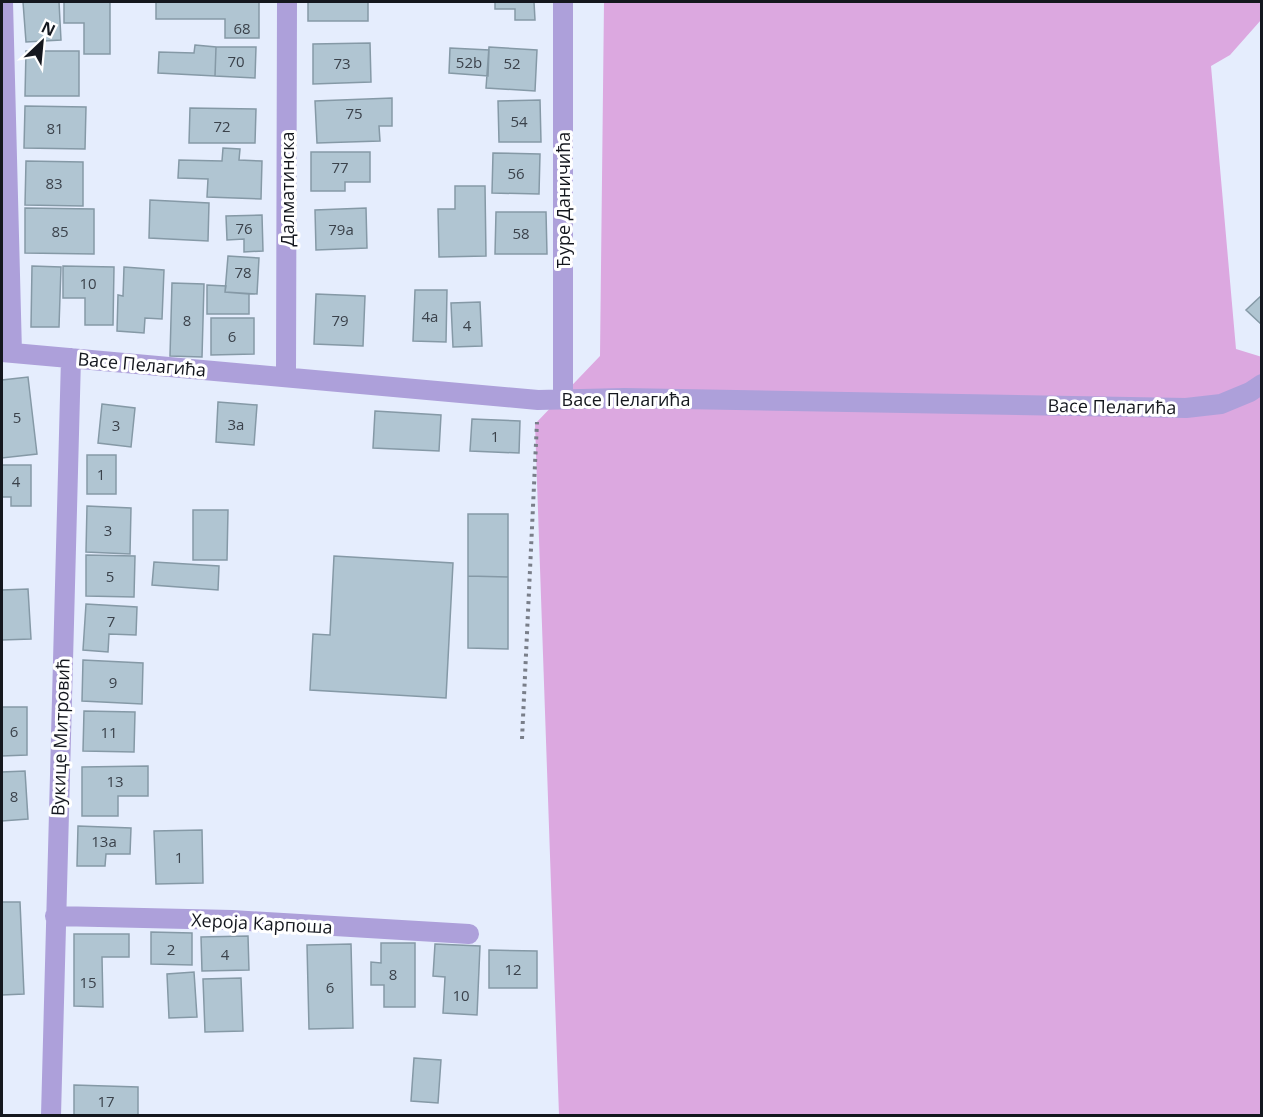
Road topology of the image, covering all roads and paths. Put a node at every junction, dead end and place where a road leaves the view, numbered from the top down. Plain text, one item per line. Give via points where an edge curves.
1 (3, 2) edge
2 (287, 2) edge
3 (563, 2) edge
4 (7, 352) edge
5 (71, 358) junction
6 (286, 376) junction
7 (1256, 388) edge
8 (563, 399) junction
9 (538, 400) junction
10 (522, 739) dead end
11 (55, 916) junction
12 (469, 934) dead end
13 (51, 1116) edge

1 - 4 street
2 - 6 street, Далматинска
3 - 8 street, Ђуре Даничића
4 - 5 street, Васе Пелагића
5 - 6 street, Васе Пелагића
5 - 11 street, Вукице Митровић
6 - 9 street, Васе Пелагића
7 - 8 street, Васе Пелагића via 1221,404 1186,408
8 - 9 street, Васе Пелагића
9 - 10 path
11 - 12 street, Хероја Карпоша
11 - 13 street, Вукице Митровић

